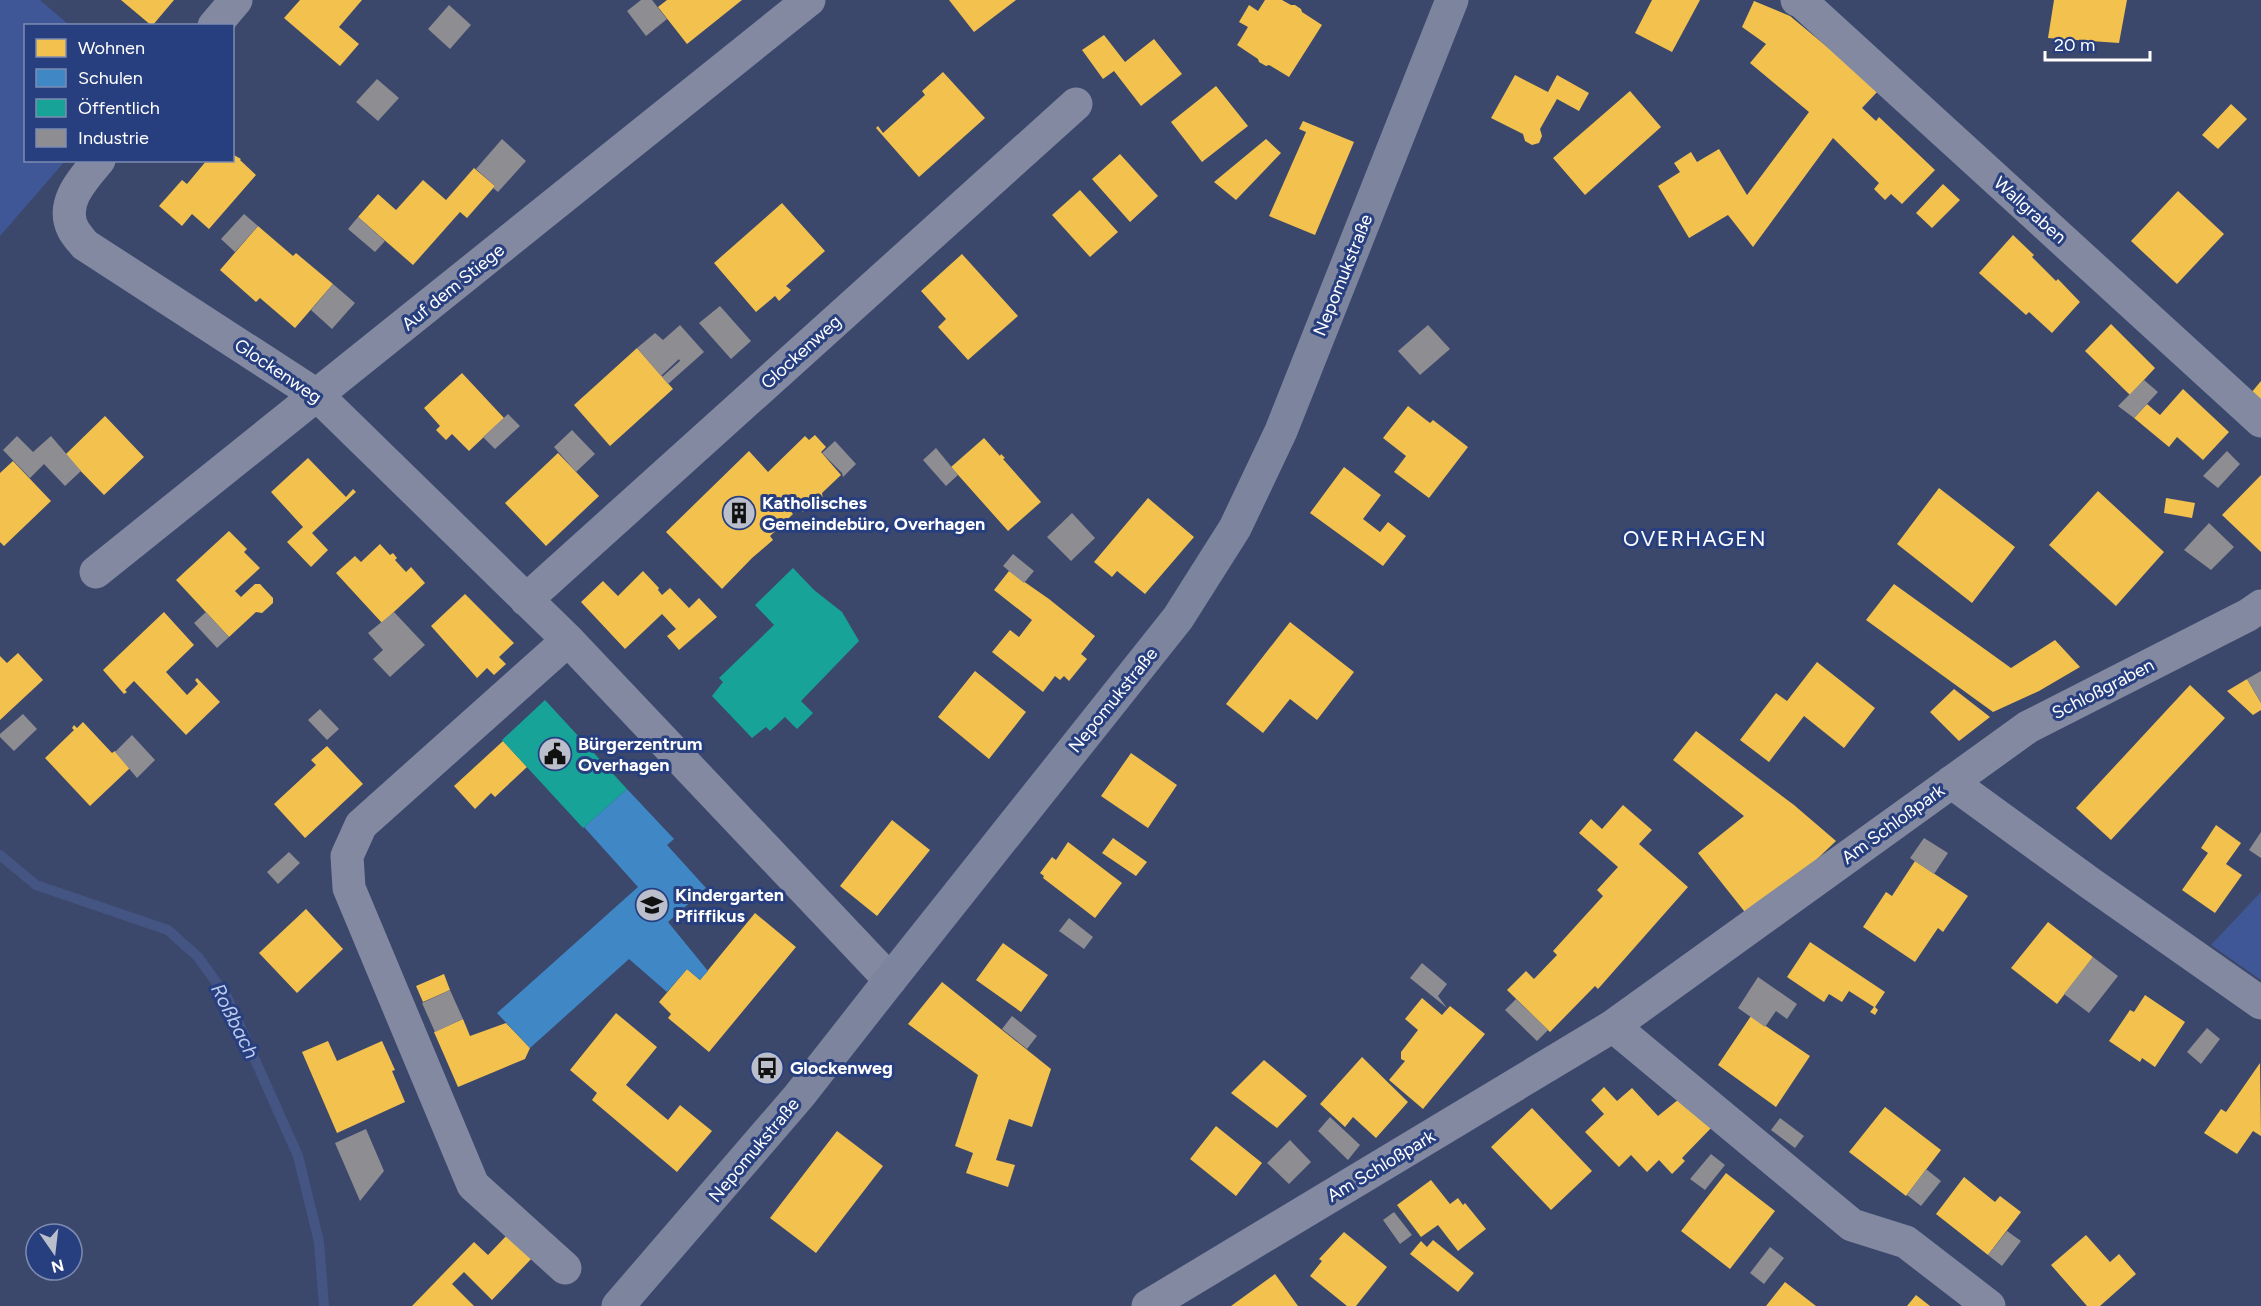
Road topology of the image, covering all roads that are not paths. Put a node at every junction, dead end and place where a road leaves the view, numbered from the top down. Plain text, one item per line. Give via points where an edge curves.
1 (236, 0) edge
2 (809, 0) edge
3 (1452, 0) edge
4 (1797, 0) edge
5 (216, 24) edge
6 (1076, 104) dead end
7 (97, 162) edge
8 (318, 396) junction
9 (2261, 421) edge
10 (96, 572) dead end
11 (526, 600) junction
12 (2261, 606) edge
13 (568, 640) junction
14 (1951, 782) junction
15 (890, 980) junction
16 (2261, 1003) edge
17 (1613, 1026) junction
18 (565, 1268) dead end
19 (1989, 1305) edge
20 (618, 1306) edge
21 (1148, 1306) edge

1 - 5 street
2 - 8 street, Auf dem Stiege
3 - 15 main road, Nepomukstraße via 1281,431 1235,528 1178,618
4 - 9 street, Wallgraben
6 - 11 street, Glockenweg
7 - 8 street, Glockenweg via 77,186 69,210 72,229 85,245
8 - 10 street, Auf dem Stiege
8 - 11 street, Glockenweg
11 - 13 street, Glockenweg
12 - 14 street, Schloßgraben via 2028,727
13 - 15 street, Glockenweg
13 - 18 street via 361,825 347,856 349,888 473,1185
14 - 16 street, Am Schloßpark
14 - 17 street, Am Schloßpark
15 - 20 main road, Nepomukstraße via 799,1096
17 - 19 street via 1852,1225 1906,1242
17 - 21 street, Am Schloßpark

